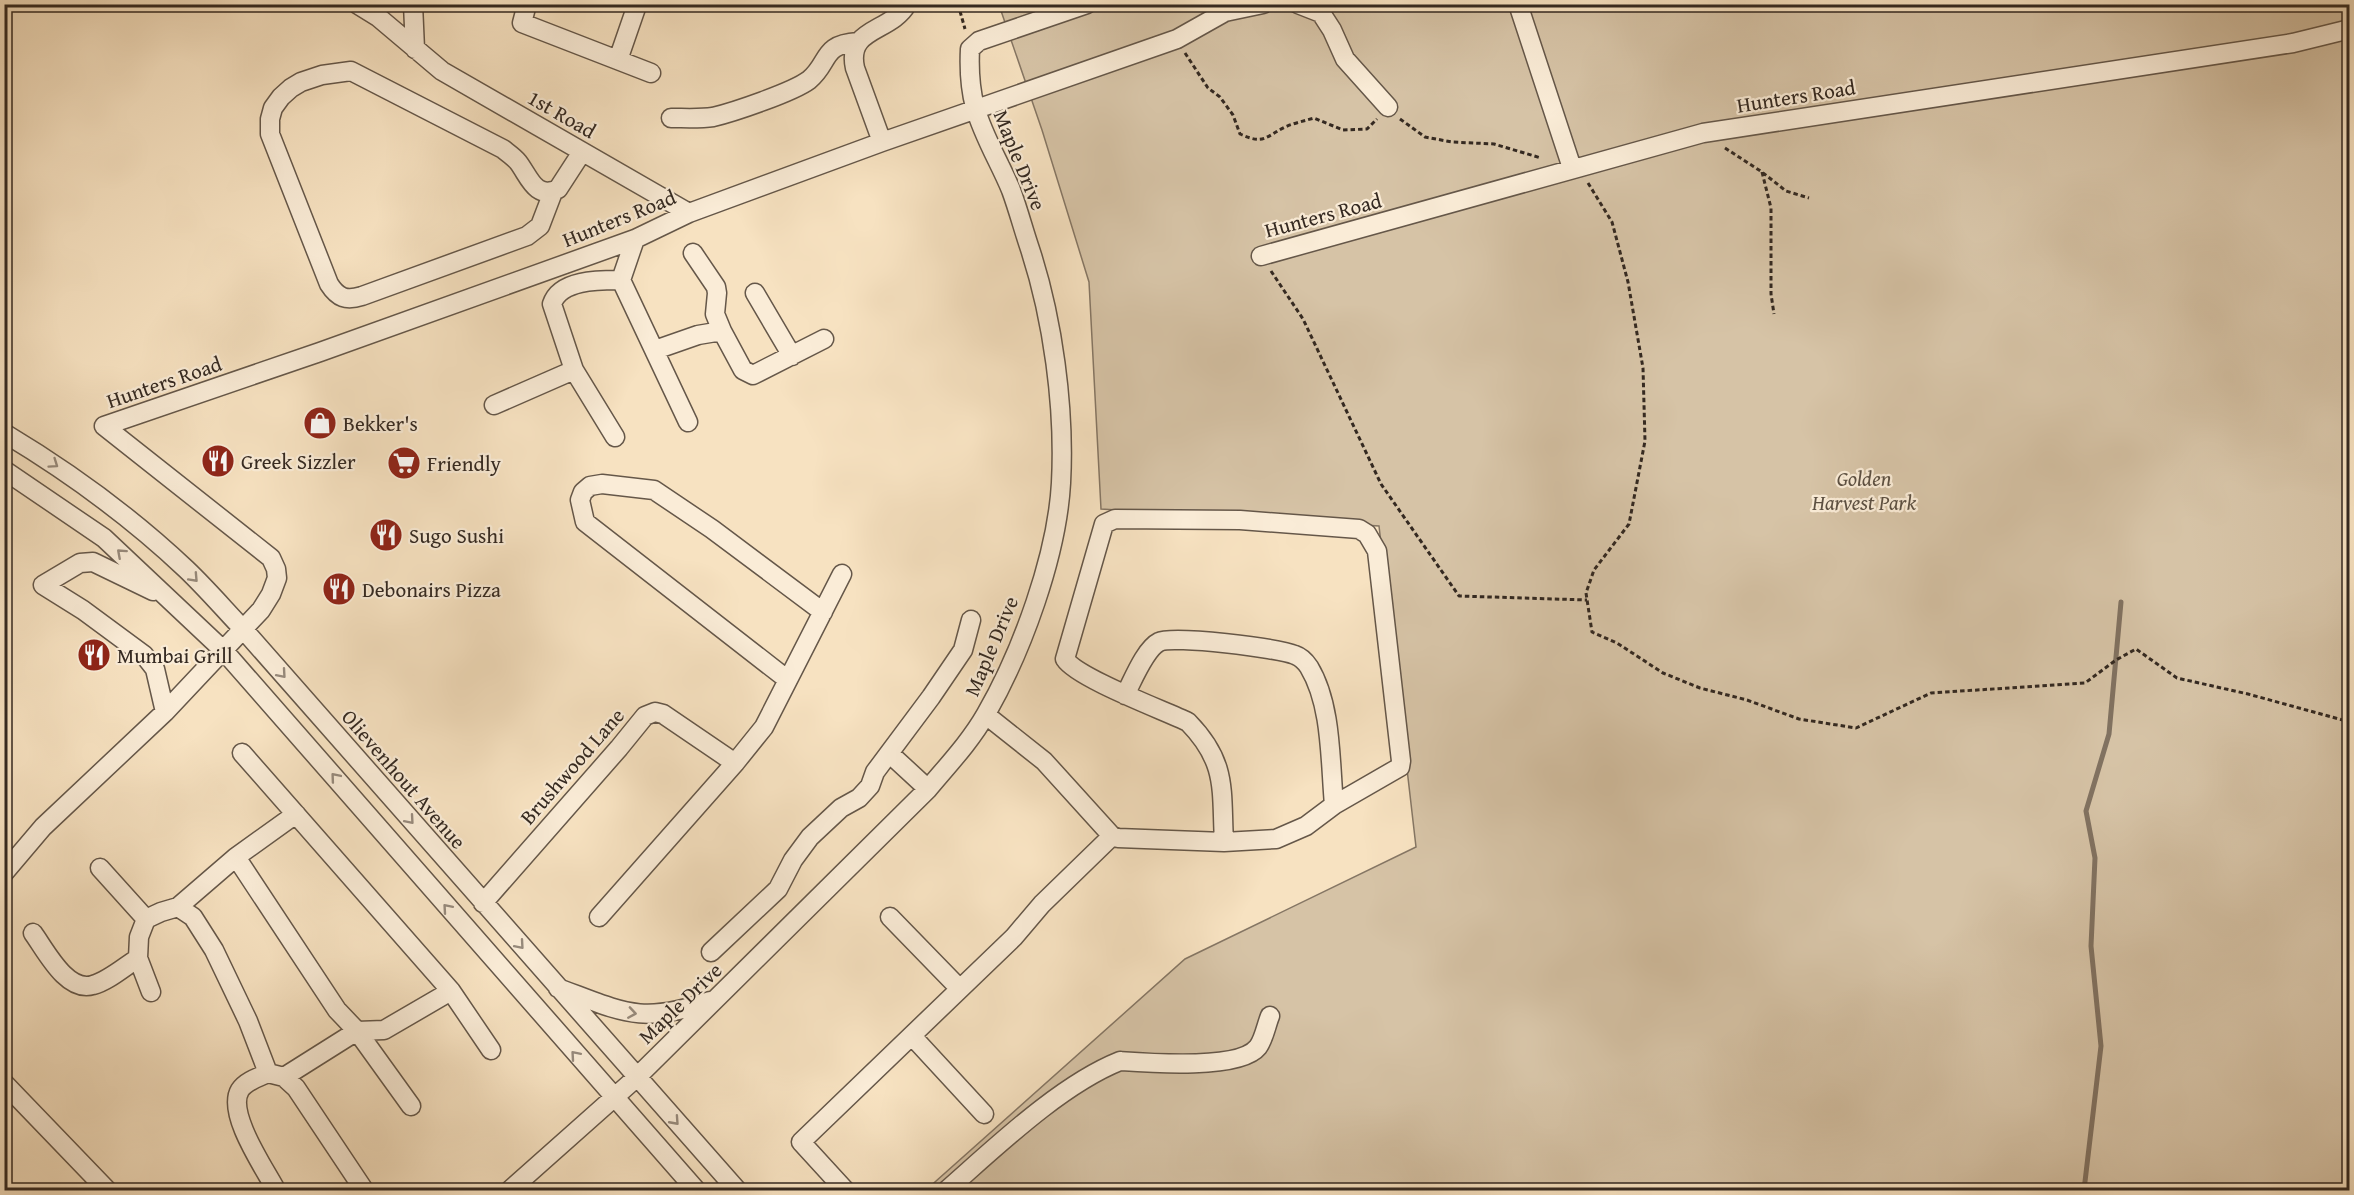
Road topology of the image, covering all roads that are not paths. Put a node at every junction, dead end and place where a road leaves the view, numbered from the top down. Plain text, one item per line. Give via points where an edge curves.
1 (357, 4) edge
2 (413, 4) edge
3 (527, 4) edge
4 (907, 4) edge
5 (1263, 4) edge
6 (1298, 4) edge
7 (1518, 4) edge
8 (637, 5) edge
9 (1087, 5) edge
10 (2349, 29) edge
11 (858, 42) junction
12 (415, 49) junction
13 (618, 60) junction
14 (651, 73) dead end
15 (1388, 107) road end
16 (975, 108) junction
17 (670, 118) dead end
18 (882, 142) junction
19 (582, 152) junction
20 (1572, 168) junction
21 (554, 192) junction
22 (689, 213) junction
23 (635, 239) junction
24 (693, 253) dead end
25 (1261, 256) road end
26 (621, 280) junction
27 (755, 293) dead end
28 (722, 331) junction
29 (824, 339) dead end
30 (655, 350) junction
31 (792, 356) junction
32 (574, 370) junction
33 (494, 405) dead end
34 (688, 422) dead end
35 (4, 433) edge
36 (615, 437) dead end
37 (4, 470) edge
38 (842, 574) dead end
39 (174, 601) junction
40 (823, 612) junction
41 (971, 620) dead end
42 (243, 629) junction
43 (224, 651) junction
44 (788, 680) junction
45 (1125, 695) junction
46 (165, 712) junction
47 (986, 714) junction
48 (242, 753) dead end
49 (889, 753) junction
50 (735, 763) junction
51 (928, 789) junction
52 (1334, 805) junction
53 (296, 814) junction
54 (1112, 836) junction
55 (1224, 842) junction
56 (237, 857) junction
57 (100, 868) dead end
58 (4, 873) edge
59 (483, 903) junction
60 (178, 907) junction
61 (599, 917) dead end
62 (890, 917) dead end
63 (146, 919) junction
64 (33, 933) dead end
65 (711, 952) dead end
66 (138, 958) junction
67 (557, 987) junction
68 (960, 990) junction
69 (451, 991) junction
70 (151, 992) dead end
71 (717, 999) junction
72 (1270, 1017) dead end
73 (357, 1031) junction
74 (912, 1036) junction
75 (491, 1050) dead end
76 (276, 1075) junction
77 (636, 1078) junction
78 (4, 1083) edge
79 (614, 1099) junction
80 (411, 1106) dead end
81 (984, 1114) dead end
82 (107, 1191) edge
83 (276, 1191) edge
84 (364, 1191) edge
85 (510, 1191) edge
86 (696, 1191) edge
87 (737, 1191) edge
88 (845, 1191) edge
89 (947, 1191) edge

1 - 12 street, 1st Road
2 - 12 street
3 - 13 street via 522,23
4 - 11 street via 898,15
5 - 16 street, Hunters Road via 1225,12 1177,39
6 - 15 street via 1321,13 1345,59
7 - 20 street
8 - 13 street
9 - 16 street via 979,41 970,49 969,74
10 - 20 street, Hunters Road via 2293,43 1703,133
11 - 17 street via 845,43 829,52 809,79 775,96 711,117
11 - 18 street via 852,57
12 - 19 street, 1st Road via 442,72
13 - 14 street
16 - 18 street, Hunters Road
16 - 47 street, Maple Drive via 1011,191 1033,256 1056,369 1060,418 1061,484 1040,588
18 - 22 street, Hunters Road
19 - 21 street
19 - 22 street, 1st Road
20 - 25 street, Hunters Road
21 - 21 street via 535,188 519,163 503,149 351,71 301,82 273,108 270,134 325,274 334,292 343,298 362,296 534,232
22 - 23 street, Hunters Road
23 - 26 street
23 - 42 street, Hunters Road via 104,426 271,558 277,578 271,594
24 - 28 street via 716,287 715,314
26 - 30 street
26 - 32 street via 586,281 562,291 554,299 552,304
27 - 31 street
28 - 30 street
28 - 31 street via 747,373 753,375
29 - 31 street
30 - 34 street
32 - 33 street
32 - 36 street
35 -> 42 street, Olievenhout Avenue via 53,463 135,525
39 -> 37 street via 104,538
38 - 40 street
39 - 43 street
39 - 46 street via 93,562 73,566 43,585 144,655 155,669
40 - 44 street
40 - 44 street via 654,490 602,484 583,492 580,500 585,522
41 - 49 street via 963,650
42 - 43 street
42 -> 59 street, Olievenhout Avenue
43 - 46 street
79 -> 43 street
44 - 50 street via 764,726
45 - 52 street via 1149,650 1161,640 1282,651 1299,656 1309,667 1324,704
45 - 52 street via 1069,665 1065,659 1104,524 1109,520 1240,520 1359,529 1367,534 1377,551 1401,761 1394,772
45 - 55 street via 1188,722 1203,738 1221,774
46 - 58 street via 44,827
47 - 51 street, Maple Drive
47 - 54 street via 1044,761
48 - 53 street
49 - 51 street
49 - 65 street via 859,798 841,808 810,837 778,889
50 - 59 street, Brushwood Lane via 663,714 645,716
50 - 61 street
51 - 71 street, Maple Drive
52 - 55 street via 1288,835 1261,842
53 - 56 street
53 - 69 street
54 - 55 street
54 - 68 street
56 - 60 street
56 - 73 street via 337,1010
57 - 63 street
59 -> 67 street, Olievenhout Avenue
60 - 63 street
60 - 76 street via 193,917 214,950
62 - 68 street
63 - 66 street via 139,937
64 - 66 street via 58,969 82,987 94,985
66 - 70 street
67 -> 71 street via 624,1013 644,1015 685,1010
67 - 77 street, Olievenhout Avenue
68 - 74 street
69 - 73 street via 384,1030
69 - 75 street
71 - 77 street, Maple Drive
72 - 89 street via 1258,1047 1237,1058 1178,1064 1112,1064 1071,1087
73 - 76 street
73 - 80 street
74 - 81 street
74 - 88 street via 801,1142
76 - 83 street via 241,1089 237,1109 243,1129
76 - 84 street via 297,1088
77 - 79 street, Maple Drive
77 -> 87 street, Olievenhout Avenue
78 - 82 street
79 - 85 street, Maple Drive
79 - 86 street

